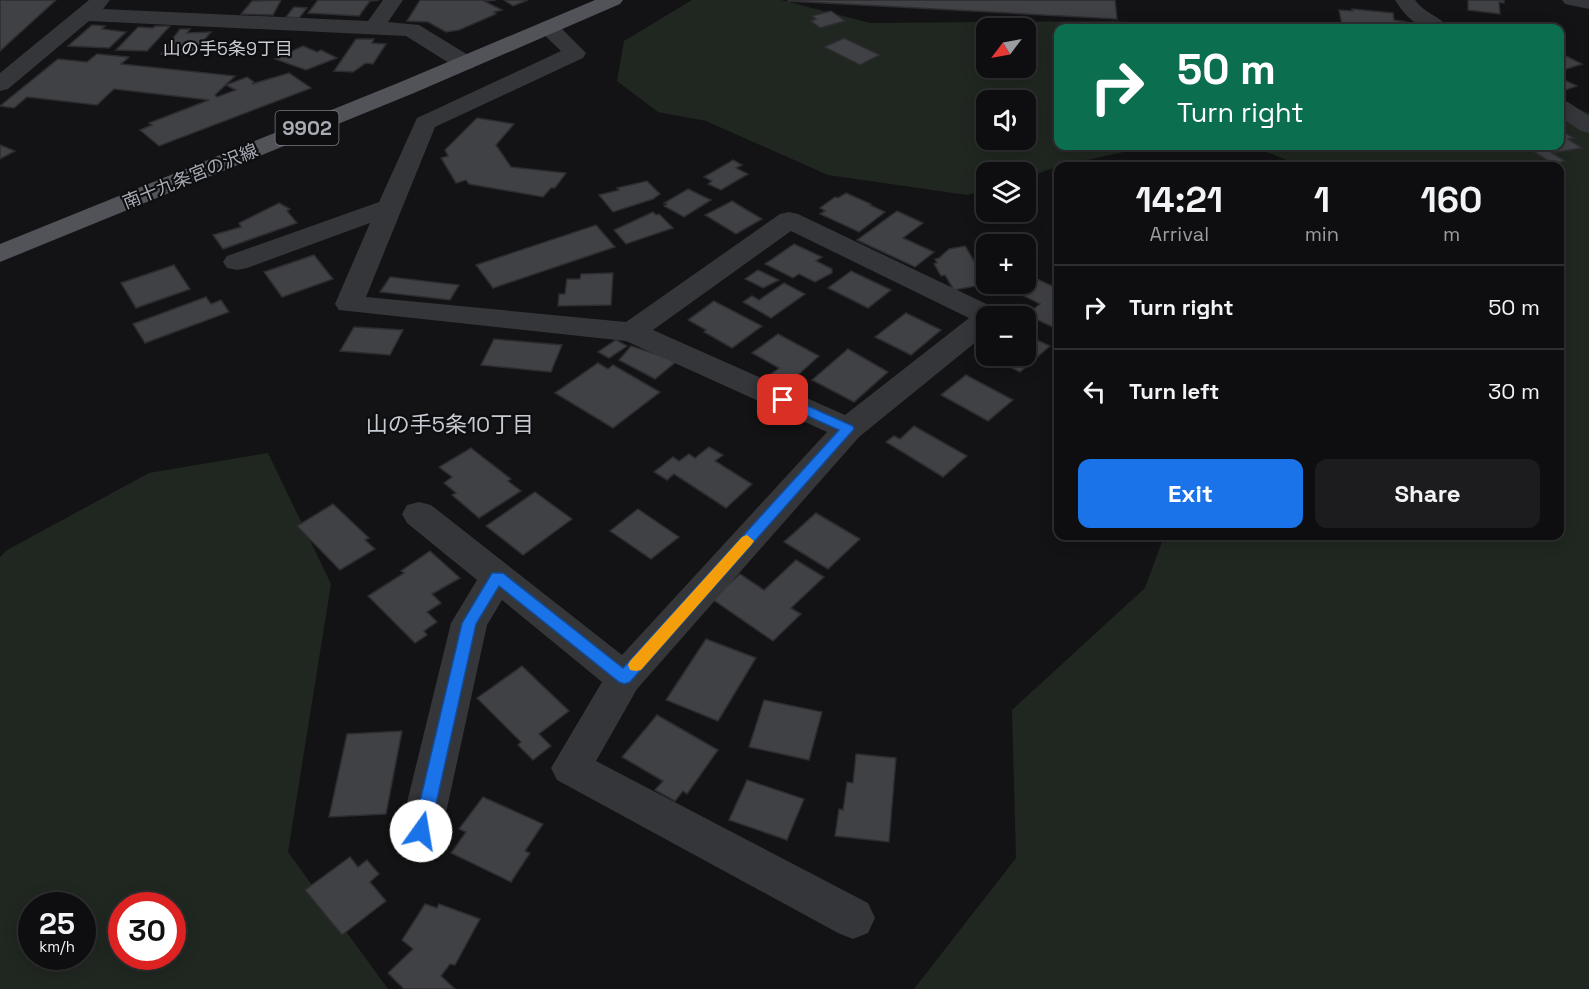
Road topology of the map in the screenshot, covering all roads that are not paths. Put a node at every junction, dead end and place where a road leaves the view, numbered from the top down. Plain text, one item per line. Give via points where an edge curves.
1 (102, 0) edge
2 (393, 0) edge
3 (613, 0) edge
4 (1405, 0) edge
5 (1572, 0) edge
6 (1589, 3) edge
7 (84, 14) junction
8 (1432, 24) edge
9 (374, 28) junction
10 (548, 28) junction
11 (465, 63) junction
12 (0, 84) edge
13 (1564, 110) edge
14 (1589, 126) edge
15 (390, 207) junction
16 (0, 254) edge
17 (237, 262) dead end
18 (976, 311) edge
19 (976, 327) edge
20 (632, 332) junction
21 (848, 429) junction
22 (419, 514) dead end
23 (498, 577) junction
24 (624, 678) junction
25 (421, 831) dead end
26 (853, 918) dead end

1 - 7 street
2 - 9 street
3 - 10 main road, 南十九条宮の沢線 / 9902
4 - 8 street via 1413,12
5 - 6 street
7 - 9 street
7 - 12 street
9 - 11 street via 411,30
10 - 11 main road, 南十九条宮の沢線 / 9902
10 - 15 street via 575,53 425,123
11 - 16 main road, 南十九条宮の沢線 / 9902
13 - 14 street
15 - 17 street
15 - 20 street via 349,304
18 - 20 street via 789,220
19 - 21 street
20 - 21 street
21 - 24 street
22 - 23 street
23 - 24 street
23 - 25 street via 469,623
24 - 26 street via 571,768

